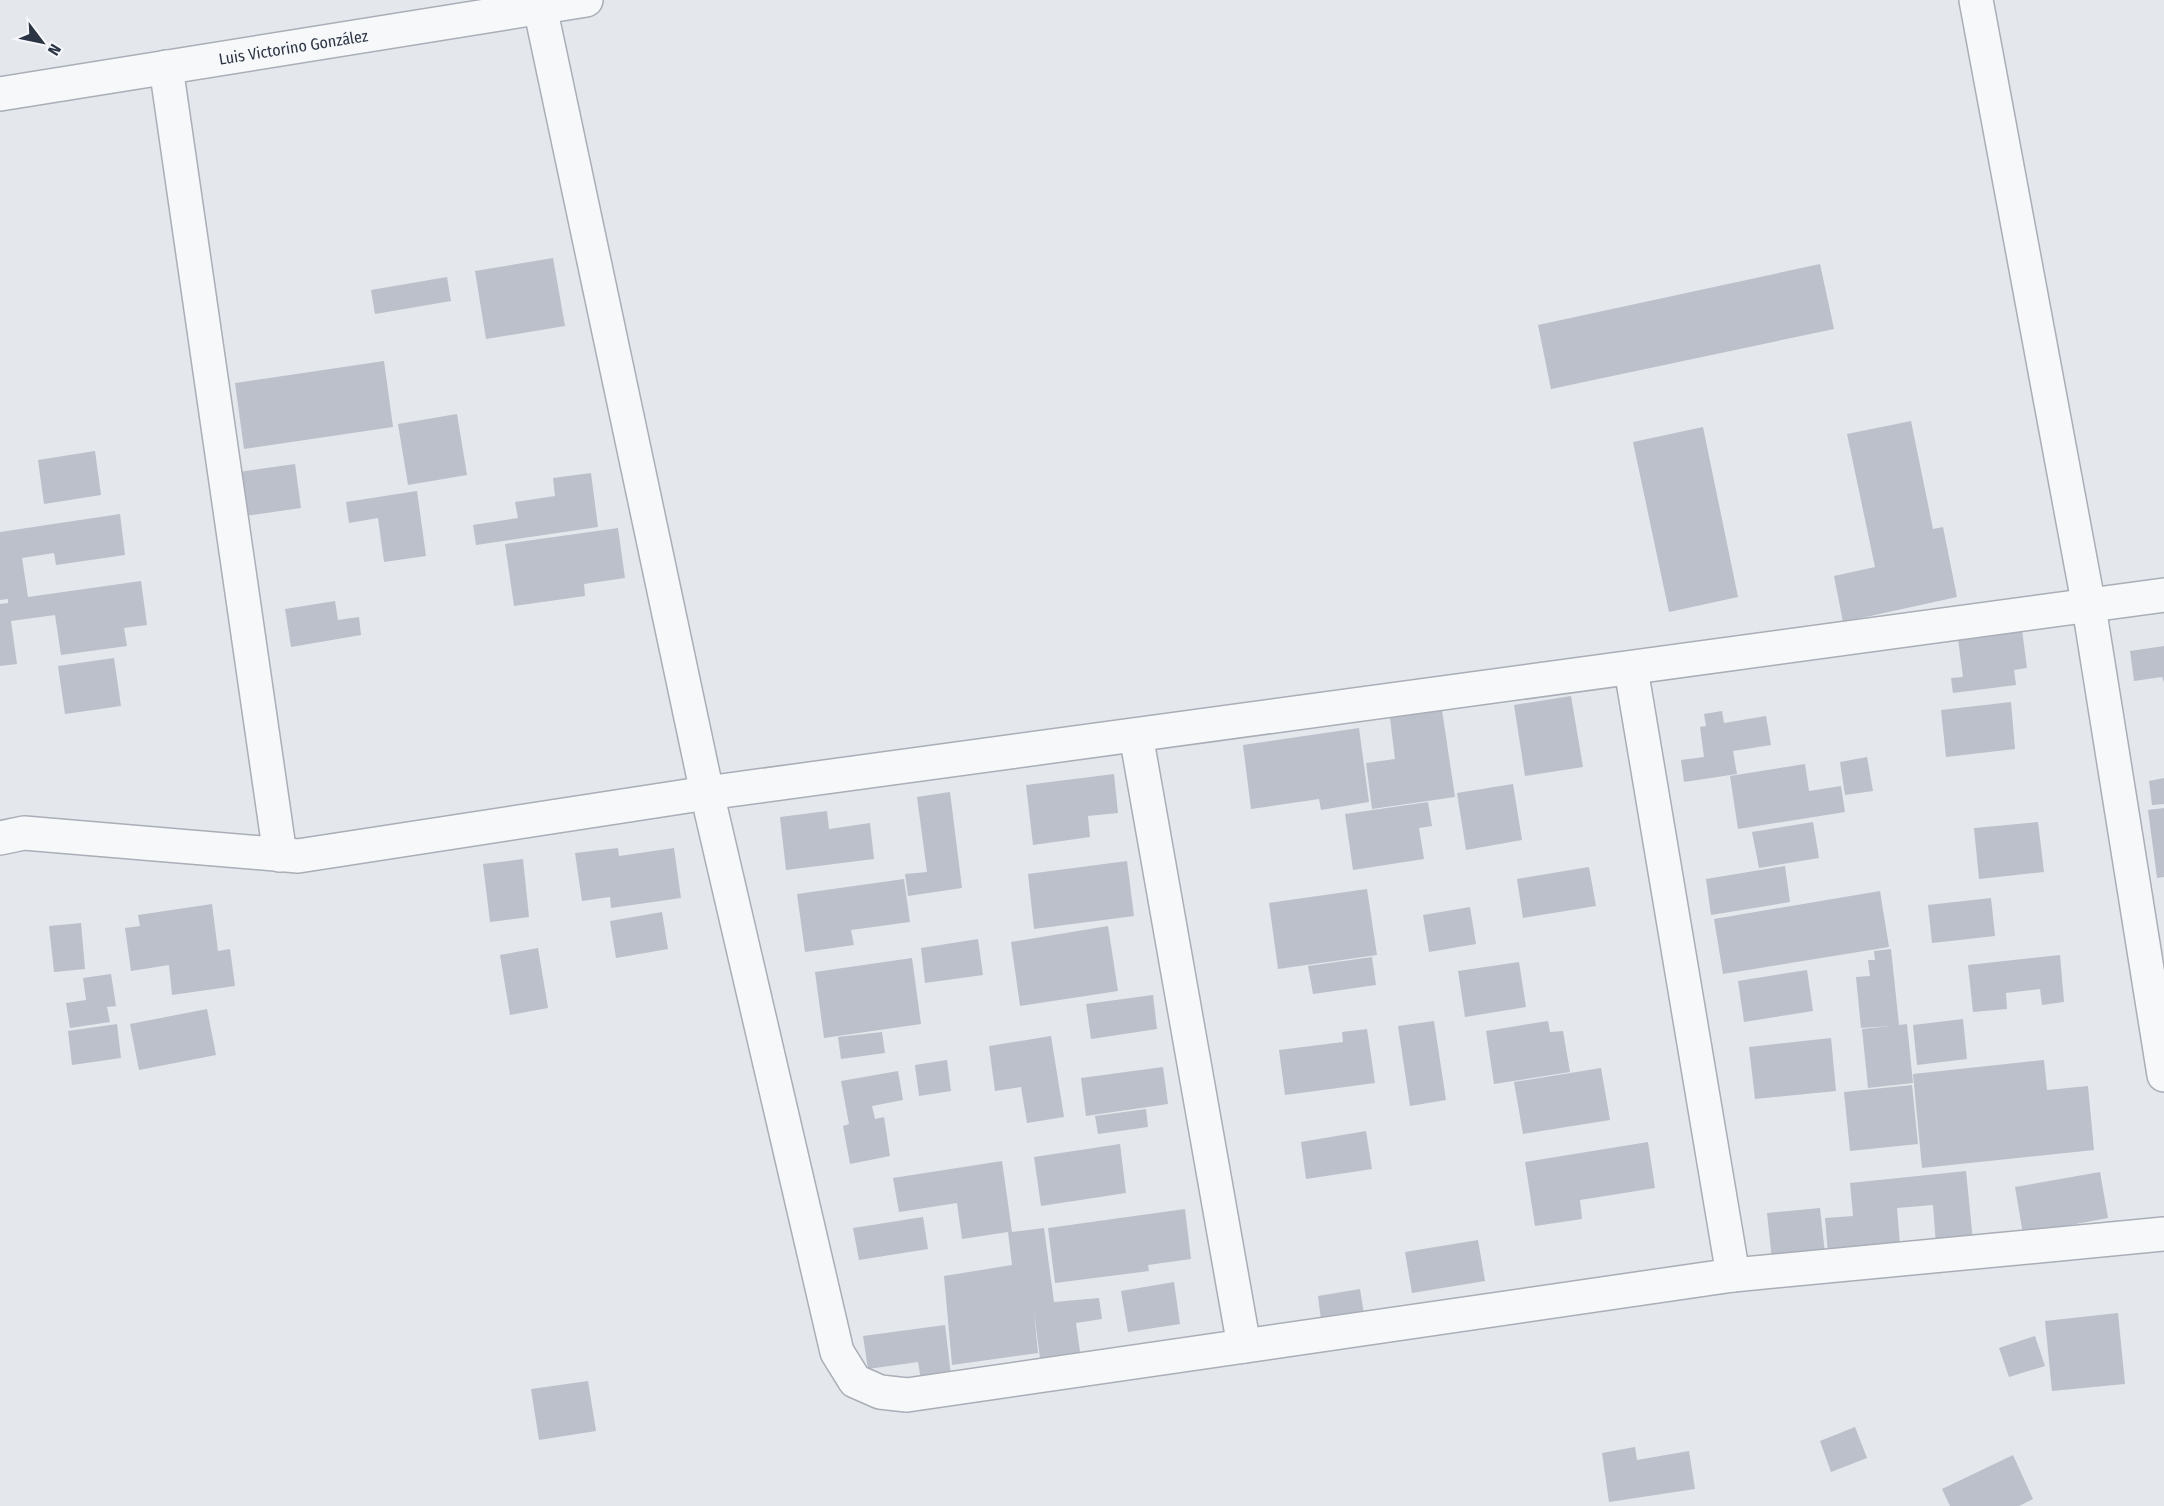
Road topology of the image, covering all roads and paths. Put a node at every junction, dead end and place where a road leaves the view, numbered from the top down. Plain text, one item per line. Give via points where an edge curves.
1 (586, 0) edge
2 (1976, 0) edge
3 (540, 7) junction
4 (166, 67) junction
5 (0, 94) edge
6 (2164, 596) edge
7 (2090, 607) junction
8 (1630, 669) junction
9 (1136, 735) junction
10 (707, 793) junction
11 (0, 838) edge
12 (280, 855) junction
13 (2164, 1075) edge
14 (2164, 1234) edge
15 (1733, 1275) junction
16 (1244, 1346) junction

1 - 3 street, Luis Victorino González
2 - 7 street
3 - 4 street, Luis Victorino González
3 - 10 street
4 - 5 street, Luis Victorino González
4 - 12 street
6 - 7 street
7 - 8 street
7 - 13 street
8 - 9 street
8 - 15 street
9 - 10 street
9 - 16 street
10 - 12 street via 298,856
10 - 16 street via 837,1352 855,1382 880,1392 907,1395
11 - 12 street via 24,833
14 - 15 street
15 - 16 street

